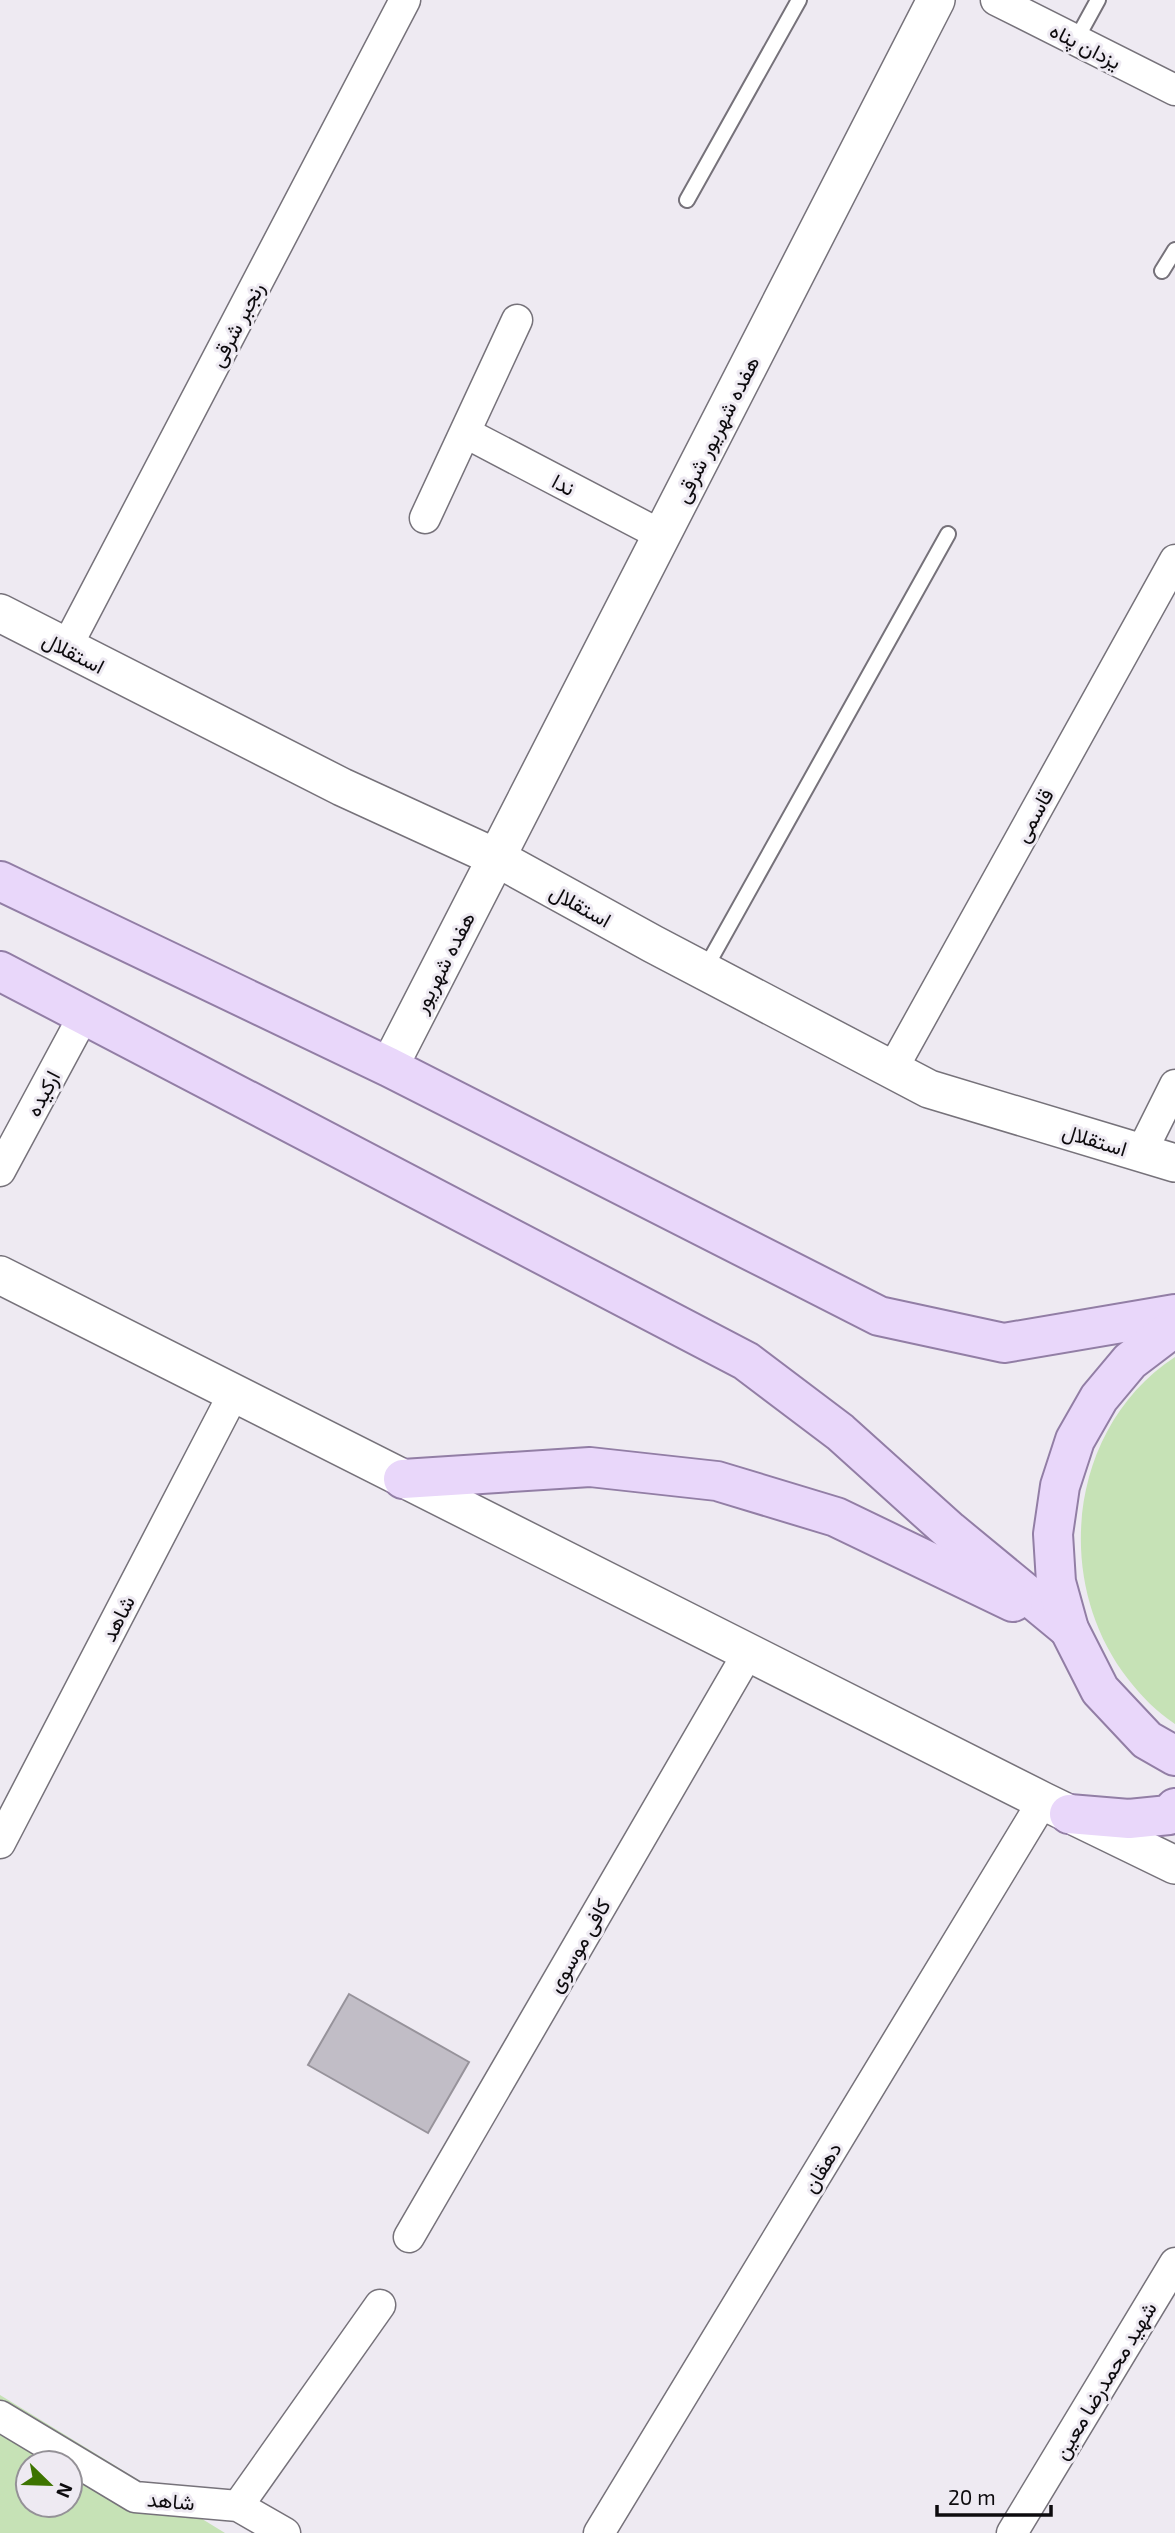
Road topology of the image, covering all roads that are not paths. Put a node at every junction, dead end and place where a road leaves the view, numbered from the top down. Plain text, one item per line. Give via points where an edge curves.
1 (405, 0) edge
2 (799, 0) edge
3 (936, 0) edge
4 (996, 0) edge
5 (1098, 0) edge
6 (1076, 40) junction
7 (1175, 90) edge
8 (687, 200) dead end
9 (1175, 250) edge
10 (1163, 271) dead end
11 (517, 320) dead end
12 (466, 433) junction
13 (425, 518) dead end
14 (948, 534) dead end
15 (662, 536) junction
16 (1173, 569) edge
17 (0, 613) edge
18 (66, 648) junction
19 (497, 858) junction
20 (0, 881) edge
21 (0, 971) edge
22 (704, 971) junction
23 (84, 1015) junction
24 (389, 1067) junction
25 (892, 1070) junction
26 (1175, 1085) edge
27 (1158, 1158) edge
28 (0, 1171) edge
29 (0, 1275) edge
30 (1175, 1314) edge
31 (1175, 1327) edge
32 (234, 1393) junction
33 (403, 1479) junction
34 (1069, 1629) junction
35 (748, 1653) junction
36 (1175, 1756) edge
37 (1056, 1807) junction
38 (1175, 1808) edge
39 (0, 1843) edge
40 (1175, 1865) edge
41 (409, 2237) dead end
42 (1175, 2263) edge
43 (380, 2305) dead end
44 (0, 2416) edge
45 (238, 2506) junction
46 (285, 2533) edge
47 (599, 2533) edge
48 (1012, 2533) edge

1 - 18 street, رنجبر شرقی
2 - 8 lane
3 - 15 street, هفده شهریور شرقی
4 - 6 street, یزدان پناه
5 - 6 lane
6 - 7 street, یزدان پناه
9 - 10 lane
11 - 12 street
12 - 13 street
12 - 15 street, ندا
14 - 22 lane
15 - 19 street, هفده شهریور شرقی
16 - 25 street, قاسمی
17 - 18 street, استقلال
18 - 19 street, استقلال via 342,787
19 - 22 street, استقلال
19 - 24 street, هفده شهریور
20 - 24 main road
21 - 23 main road
22 - 25 street, استقلال
23 - 28 street, ارکیده
23 - 34 main road via 746,1362 840,1432
24 - 30 main road via 879,1316 1004,1343
25 - 27 street, استقلال via 929,1089
26 - 27 street
29 - 32 street
31 - 34 main road via 1130,1361 1099,1398 1075,1440 1060,1486 1053,1534 1056,1582
32 - 33 street
32 - 39 street, شاهد
33 - 34 main road via 590,1467 717,1481 836,1517
33 - 35 street
34 - 36 main road via 1100,1690 1147,1740
35 - 37 street
35 - 41 street, کافی موسوی
37 - 38 main road via 1129,1819 1169,1815
37 - 40 street
37 - 47 street, دهقان
42 - 48 street, شهید محمدرضا معین
43 - 45 street
44 - 45 street, شاهد via 135,2497
45 - 46 street

